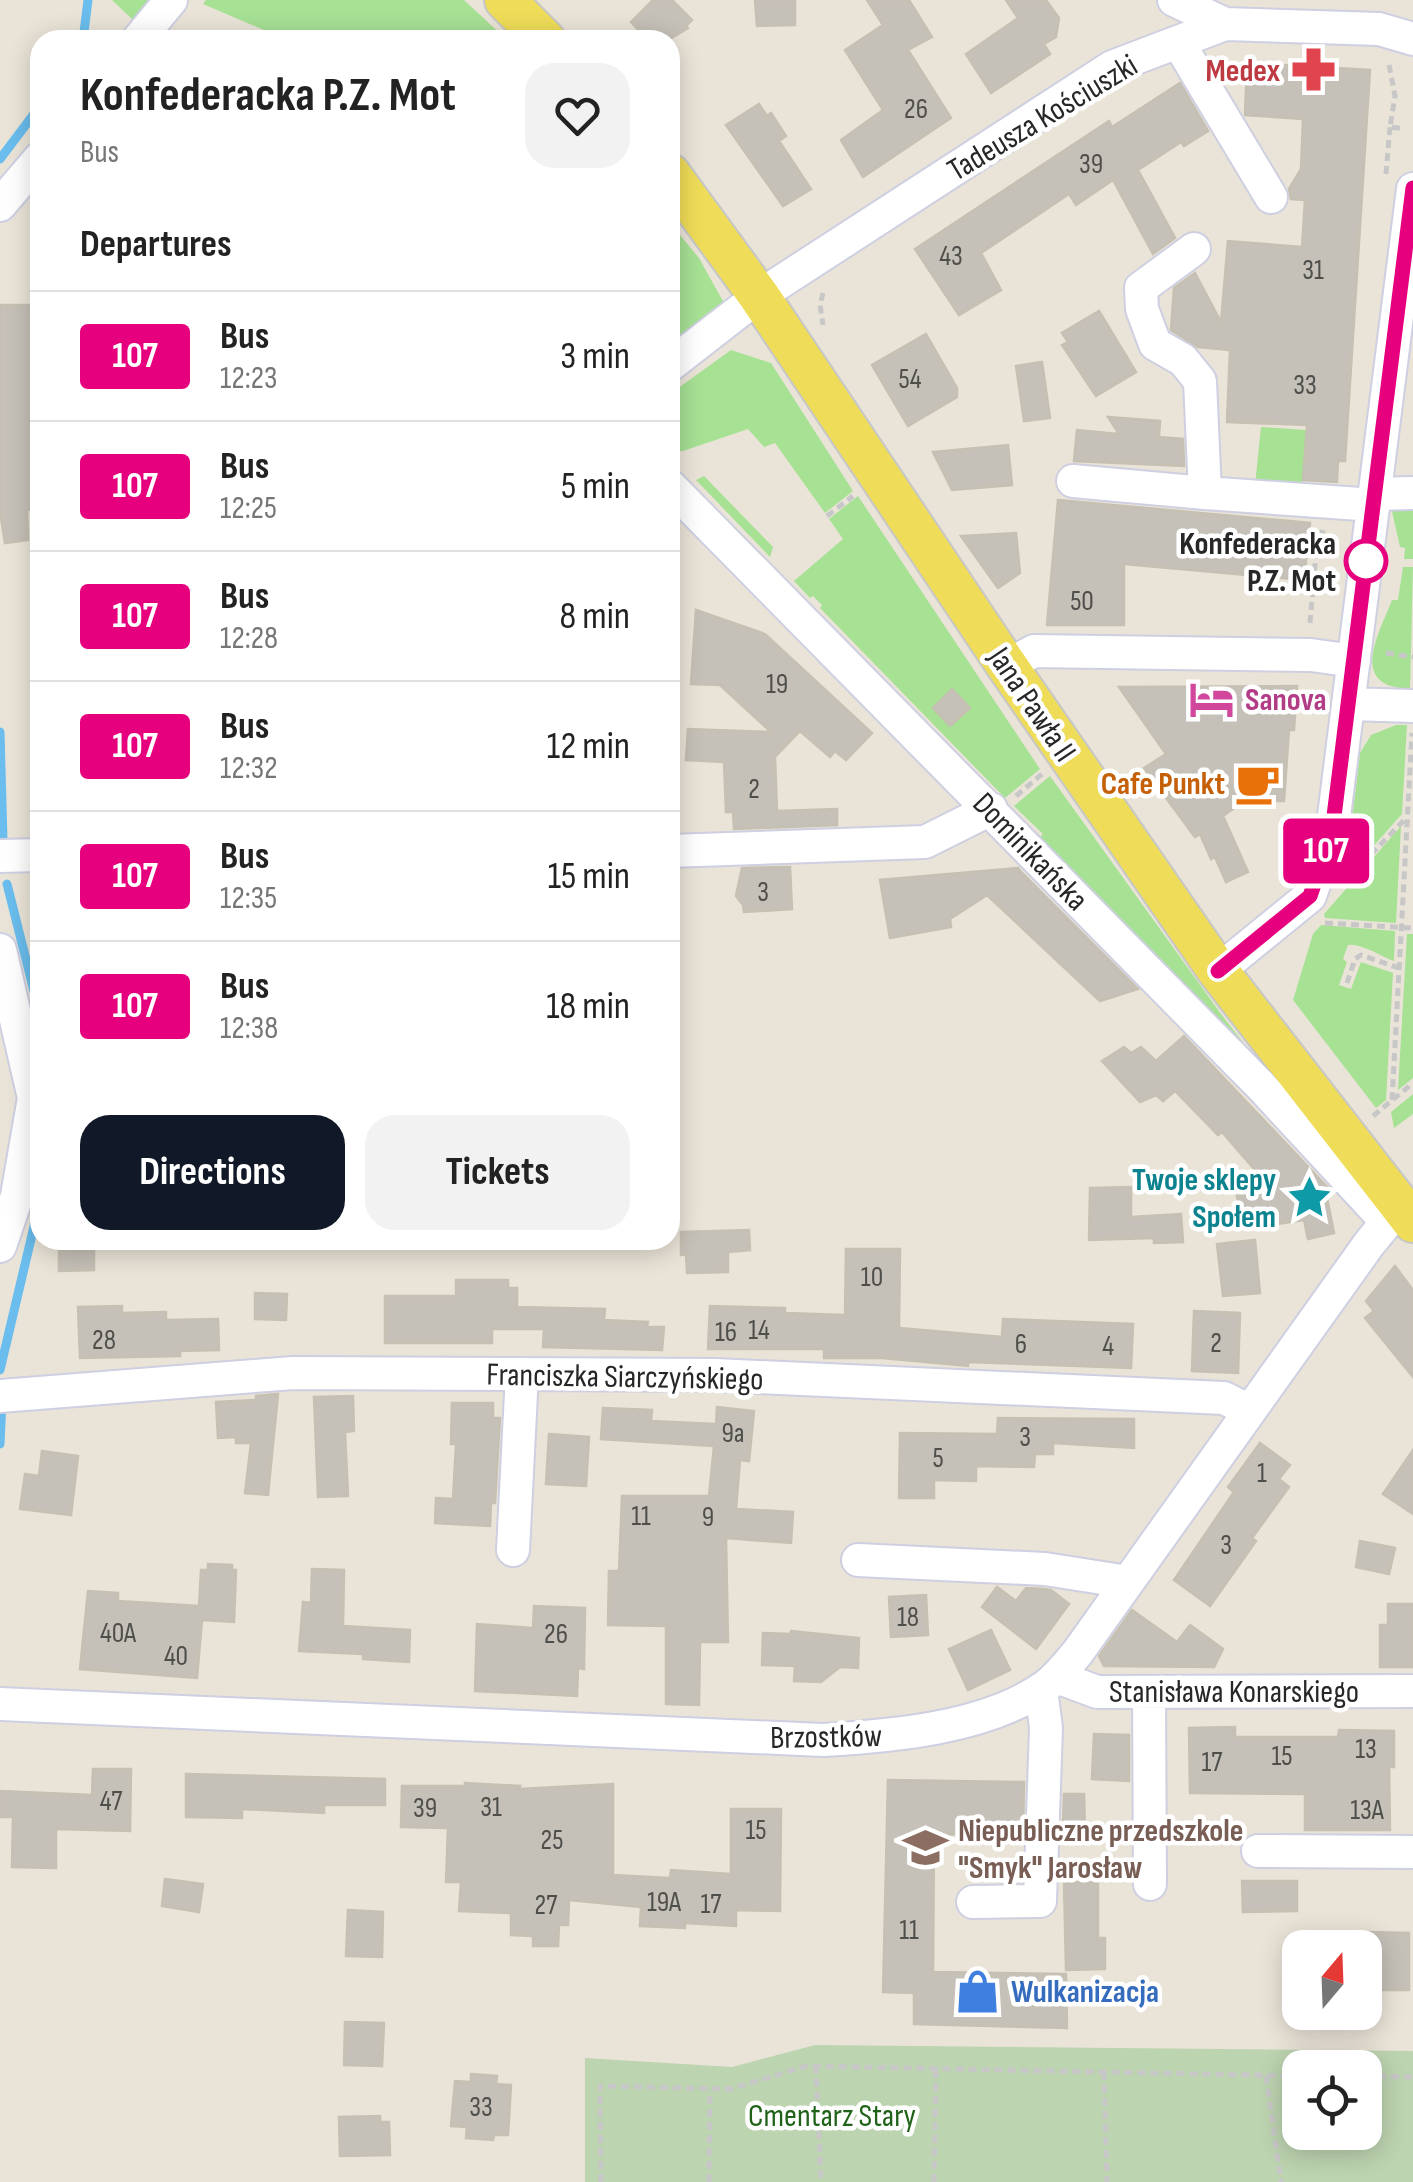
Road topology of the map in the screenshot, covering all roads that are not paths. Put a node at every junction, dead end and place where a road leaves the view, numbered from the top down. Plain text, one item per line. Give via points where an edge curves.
1 (172, 0) edge
2 (505, 0) edge
3 (1174, 0) edge
4 (1225, 24) junction
5 (146, 30) edge
6 (535, 30) edge
7 (1413, 39) edge
8 (1178, 42) junction
9 (30, 170) edge
10 (680, 188) edge
11 (1413, 188) edge
12 (1272, 196) dead end
13 (0, 205) edge
14 (1194, 249) dead end
15 (1407, 287) edge
16 (759, 296) junction
17 (680, 358) edge
18 (1073, 481) dead end
19 (1205, 493) junction
20 (1413, 493) edge
21 (680, 496) edge
22 (1374, 500) junction
23 (1363, 656) junction
24 (1008, 666) junction
25 (1349, 704) junction
26 (1413, 706) edge
27 (998, 806) junction
28 (680, 850) edge
29 (30, 855) edge
30 (0, 856) edge
31 (0, 950) edge
32 (1218, 971) junction
33 (30, 1042) edge
34 (30, 1121) edge
35 (1402, 1219) edge
36 (0, 1246) edge
37 (522, 1374) junction
38 (0, 1396) edge
39 (1248, 1410) junction
40 (512, 1550) dead end
41 (858, 1560) dead end
42 (1128, 1582) junction
43 (1049, 1683) junction
44 (1149, 1692) junction
45 (1413, 1692) edge
46 (0, 1704) edge
47 (1258, 1851) dead end
48 (1413, 1852) edge
49 (1150, 1884) dead end
50 (973, 1902) dead end

1 - 5 street
2 - 6 main road
3 - 4 street
4 - 7 street, Tadeusza Kościuszki via 1380,29
4 - 8 street, Tadeusza Kościuszki
8 - 12 street
8 - 16 street, Tadeusza Kościuszki via 1112,67
9 - 13 street
10 - 16 main road, Jana Pawła II
11 - 15 street
14 - 19 street via 1141,288 1154,344 1184,360 1200,381
15 - 22 street
16 - 17 street
16 - 24 main road, Jana Pawła II
18 - 19 street
19 - 22 street
20 - 22 street
21 - 27 street, Dominikańska
22 - 23 street
23 - 24 street via 1034,651
23 - 25 street
24 - 32 main road, Jana Pawła II
25 - 26 street
25 - 32 street via 1332,832 1310,896
27 - 28 street via 924,842
27 - 35 street, Dominikańska via 1261,1086
29 - 30 street
31 - 33 street
32 - 35 main road, Jana Pawła II
34 - 36 street
35 - 39 street, Brzostków
37 - 38 street, Franciszka Siarczyńskiego via 294,1373
37 - 39 street, Franciszka Siarczyńskiego via 715,1375 1204,1397
37 - 40 street
39 - 42 street, Brzostków
41 - 42 street via 1044,1569
42 - 43 street, Brzostków
43 - 44 street, Stanisława Konarskiego
43 - 46 street, Brzostków via 980,1716 929,1729 822,1740
43 - 50 street via 1040,1901
44 - 45 street, Stanisława Konarskiego
44 - 49 street
47 - 48 street

